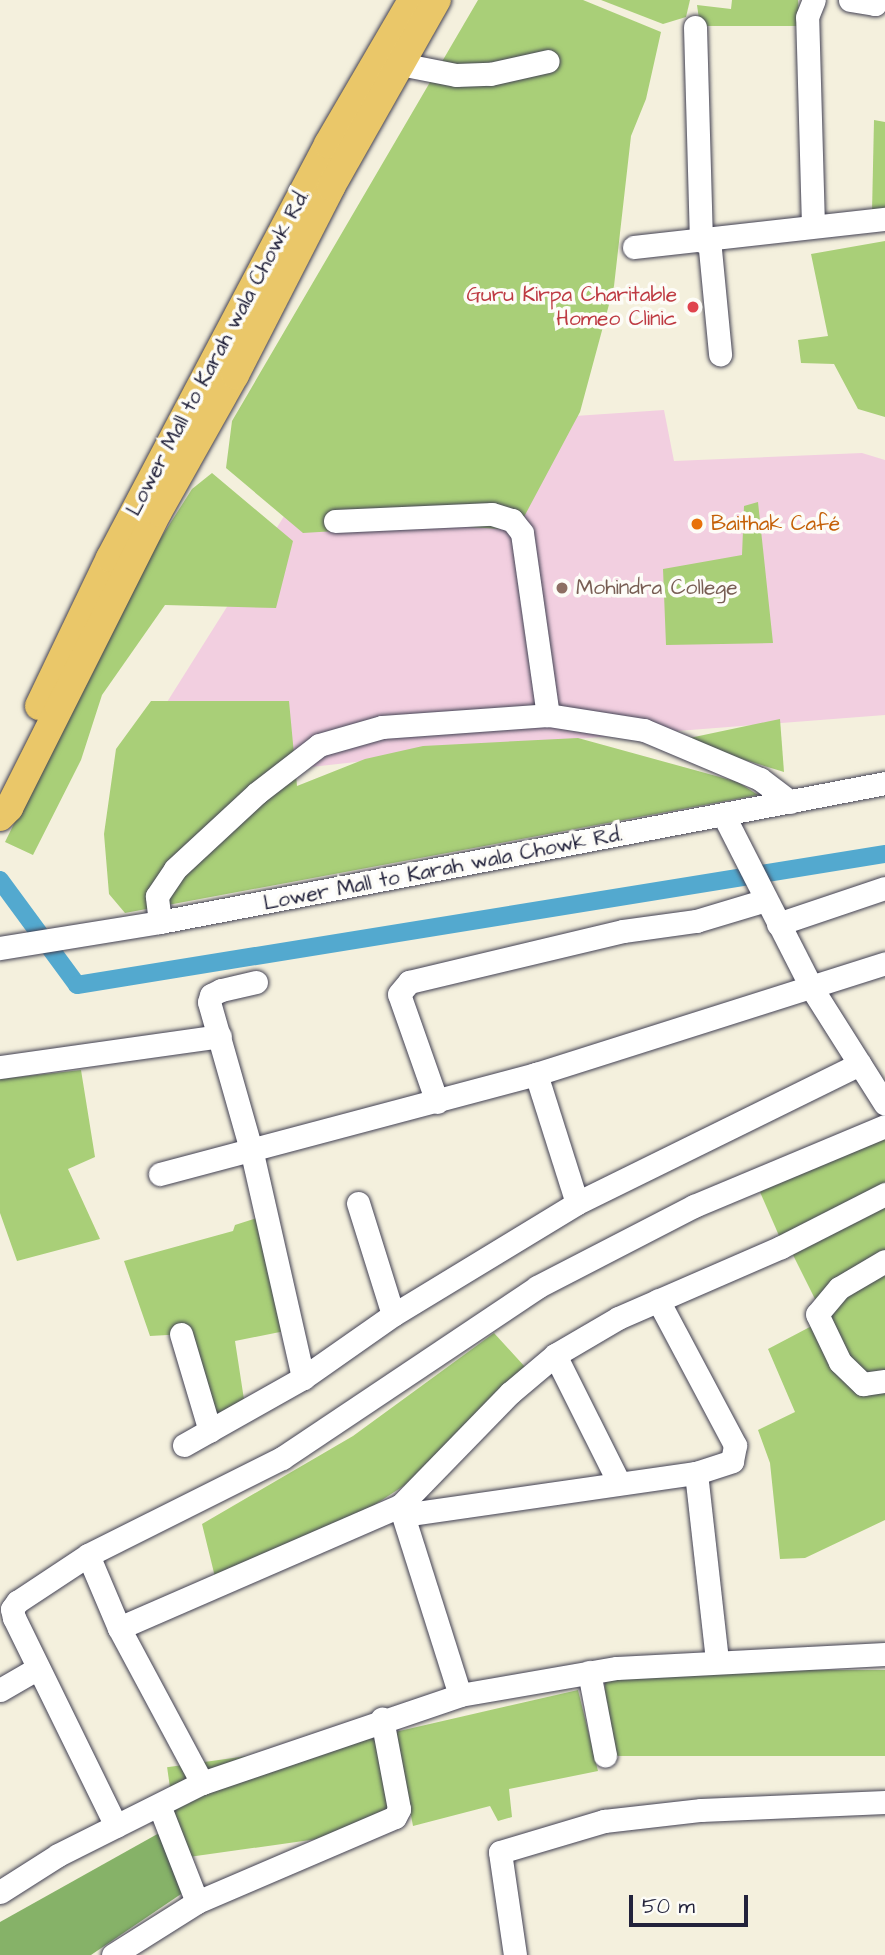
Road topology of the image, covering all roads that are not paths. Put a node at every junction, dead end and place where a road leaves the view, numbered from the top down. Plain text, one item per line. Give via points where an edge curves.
1 (412, 0) edge
2 (437, 0) edge
3 (814, 0) edge
4 (850, 0) edge
5 (875, 0) edge
6 (695, 27) dead end
7 (548, 61) dead end
8 (400, 64) junction
9 (366, 100) junction
10 (885, 219) edge
11 (813, 226) junction
12 (705, 240) junction
13 (634, 247) dead end
14 (720, 354) dead end
15 (335, 521) dead end
16 (548, 715) junction
17 (885, 783) edge
18 (0, 785) edge
19 (790, 802) junction
20 (724, 816) junction
21 (0, 817) edge
22 (885, 888) edge
23 (762, 892) junction
24 (160, 922) junction
25 (778, 924) junction
26 (11, 946) edge
27 (885, 963) edge
28 (256, 982) dead end
29 (811, 987) junction
30 (220, 1036) junction
31 (860, 1064) junction
32 (0, 1067) edge
33 (536, 1074) junction
34 (437, 1102) junction
35 (885, 1104) edge
36 (885, 1126) edge
37 (252, 1153) junction
38 (160, 1174) dead end
39 (885, 1194) edge
40 (358, 1203) dead end
41 (577, 1203) junction
42 (885, 1261) edge
43 (658, 1300) junction
44 (393, 1315) junction
45 (181, 1334) dead end
46 (555, 1355) junction
47 (303, 1378) junction
48 (885, 1381) edge
49 (210, 1431) junction
50 (184, 1446) dead end
51 (696, 1473) junction
52 (618, 1481) junction
53 (402, 1510) junction
54 (89, 1555) junction
55 (119, 1628) junction
56 (885, 1654) edge
57 (716, 1660) junction
58 (38, 1668) junction
59 (589, 1672) junction
60 (0, 1690) edge
61 (460, 1695) junction
62 (382, 1720) junction
63 (605, 1755) dead end
64 (202, 1783) junction
65 (885, 1802) edge
66 (159, 1805) junction
67 (116, 1826) junction
68 (0, 1892) edge
69 (197, 1902) junction
70 (113, 1955) edge
71 (515, 1955) edge

1 - 9 main road, Lower Mall to Karah wala Chowk Rd.
2 - 8 main road
3 - 11 street via 807,17
4 - 5 street via 875,4
6 - 12 street
7 - 8 street via 490,74 456,75
8 - 9 main road
9 - 18 main road, Lower Mall to Karah wala Chowk Rd. via 110,558
9 - 21 main road via 235,376 158,512 9,808
10 - 11 street
11 - 12 street
12 - 13 street
12 - 14 street
15 - 16 street via 492,514 512,520 522,533
16 - 19 street via 669,737 760,779
16 - 24 street via 382,727 318,745 257,793 175,869 157,896
17 - 19 street, Lower Mall to Karah wala Chowk Rd.
19 - 20 street, Lower Mall to Karah wala Chowk Rd.
20 - 23 street
20 - 24 street, Lower Mall to Karah wala Chowk Rd.
22 - 25 street
23 - 25 street
23 - 34 street via 696,921 623,931 410,982 399,994
24 - 26 street, Lower Mall to Karah wala Chowk Rd.
25 - 29 street
27 - 29 street
28 - 30 street via 221,990 209,998
29 - 31 street
29 - 33 street
30 - 32 street
30 - 37 street
31 - 35 street
31 - 41 street
33 - 34 street
33 - 41 street
34 - 37 street
36 - 54 street via 694,1206 537,1287 282,1458
37 - 38 street
37 - 47 street
39 - 43 street via 781,1247
40 - 44 street
41 - 44 street
42 - 48 street via 839,1288 817,1314 840,1362 863,1384
43 - 46 street
43 - 51 street via 735,1446 732,1461
44 - 47 street
45 - 49 street
46 - 52 street
46 - 53 street via 510,1393
47 - 49 street
49 - 50 street
51 - 52 street
51 - 57 street
52 - 53 street
53 - 55 street
53 - 61 street
54 - 55 street
54 - 58 street via 25,1595 12,1609
55 - 64 street
56 - 57 street
57 - 59 street
58 - 60 street
58 - 67 street
59 - 61 street
59 - 63 street
61 - 62 street
62 - 64 street
62 - 69 street via 399,1809 395,1817
64 - 66 street
65 - 71 street via 713,1809 604,1821 500,1852
66 - 67 street
66 - 69 street
67 - 68 street
69 - 70 street

